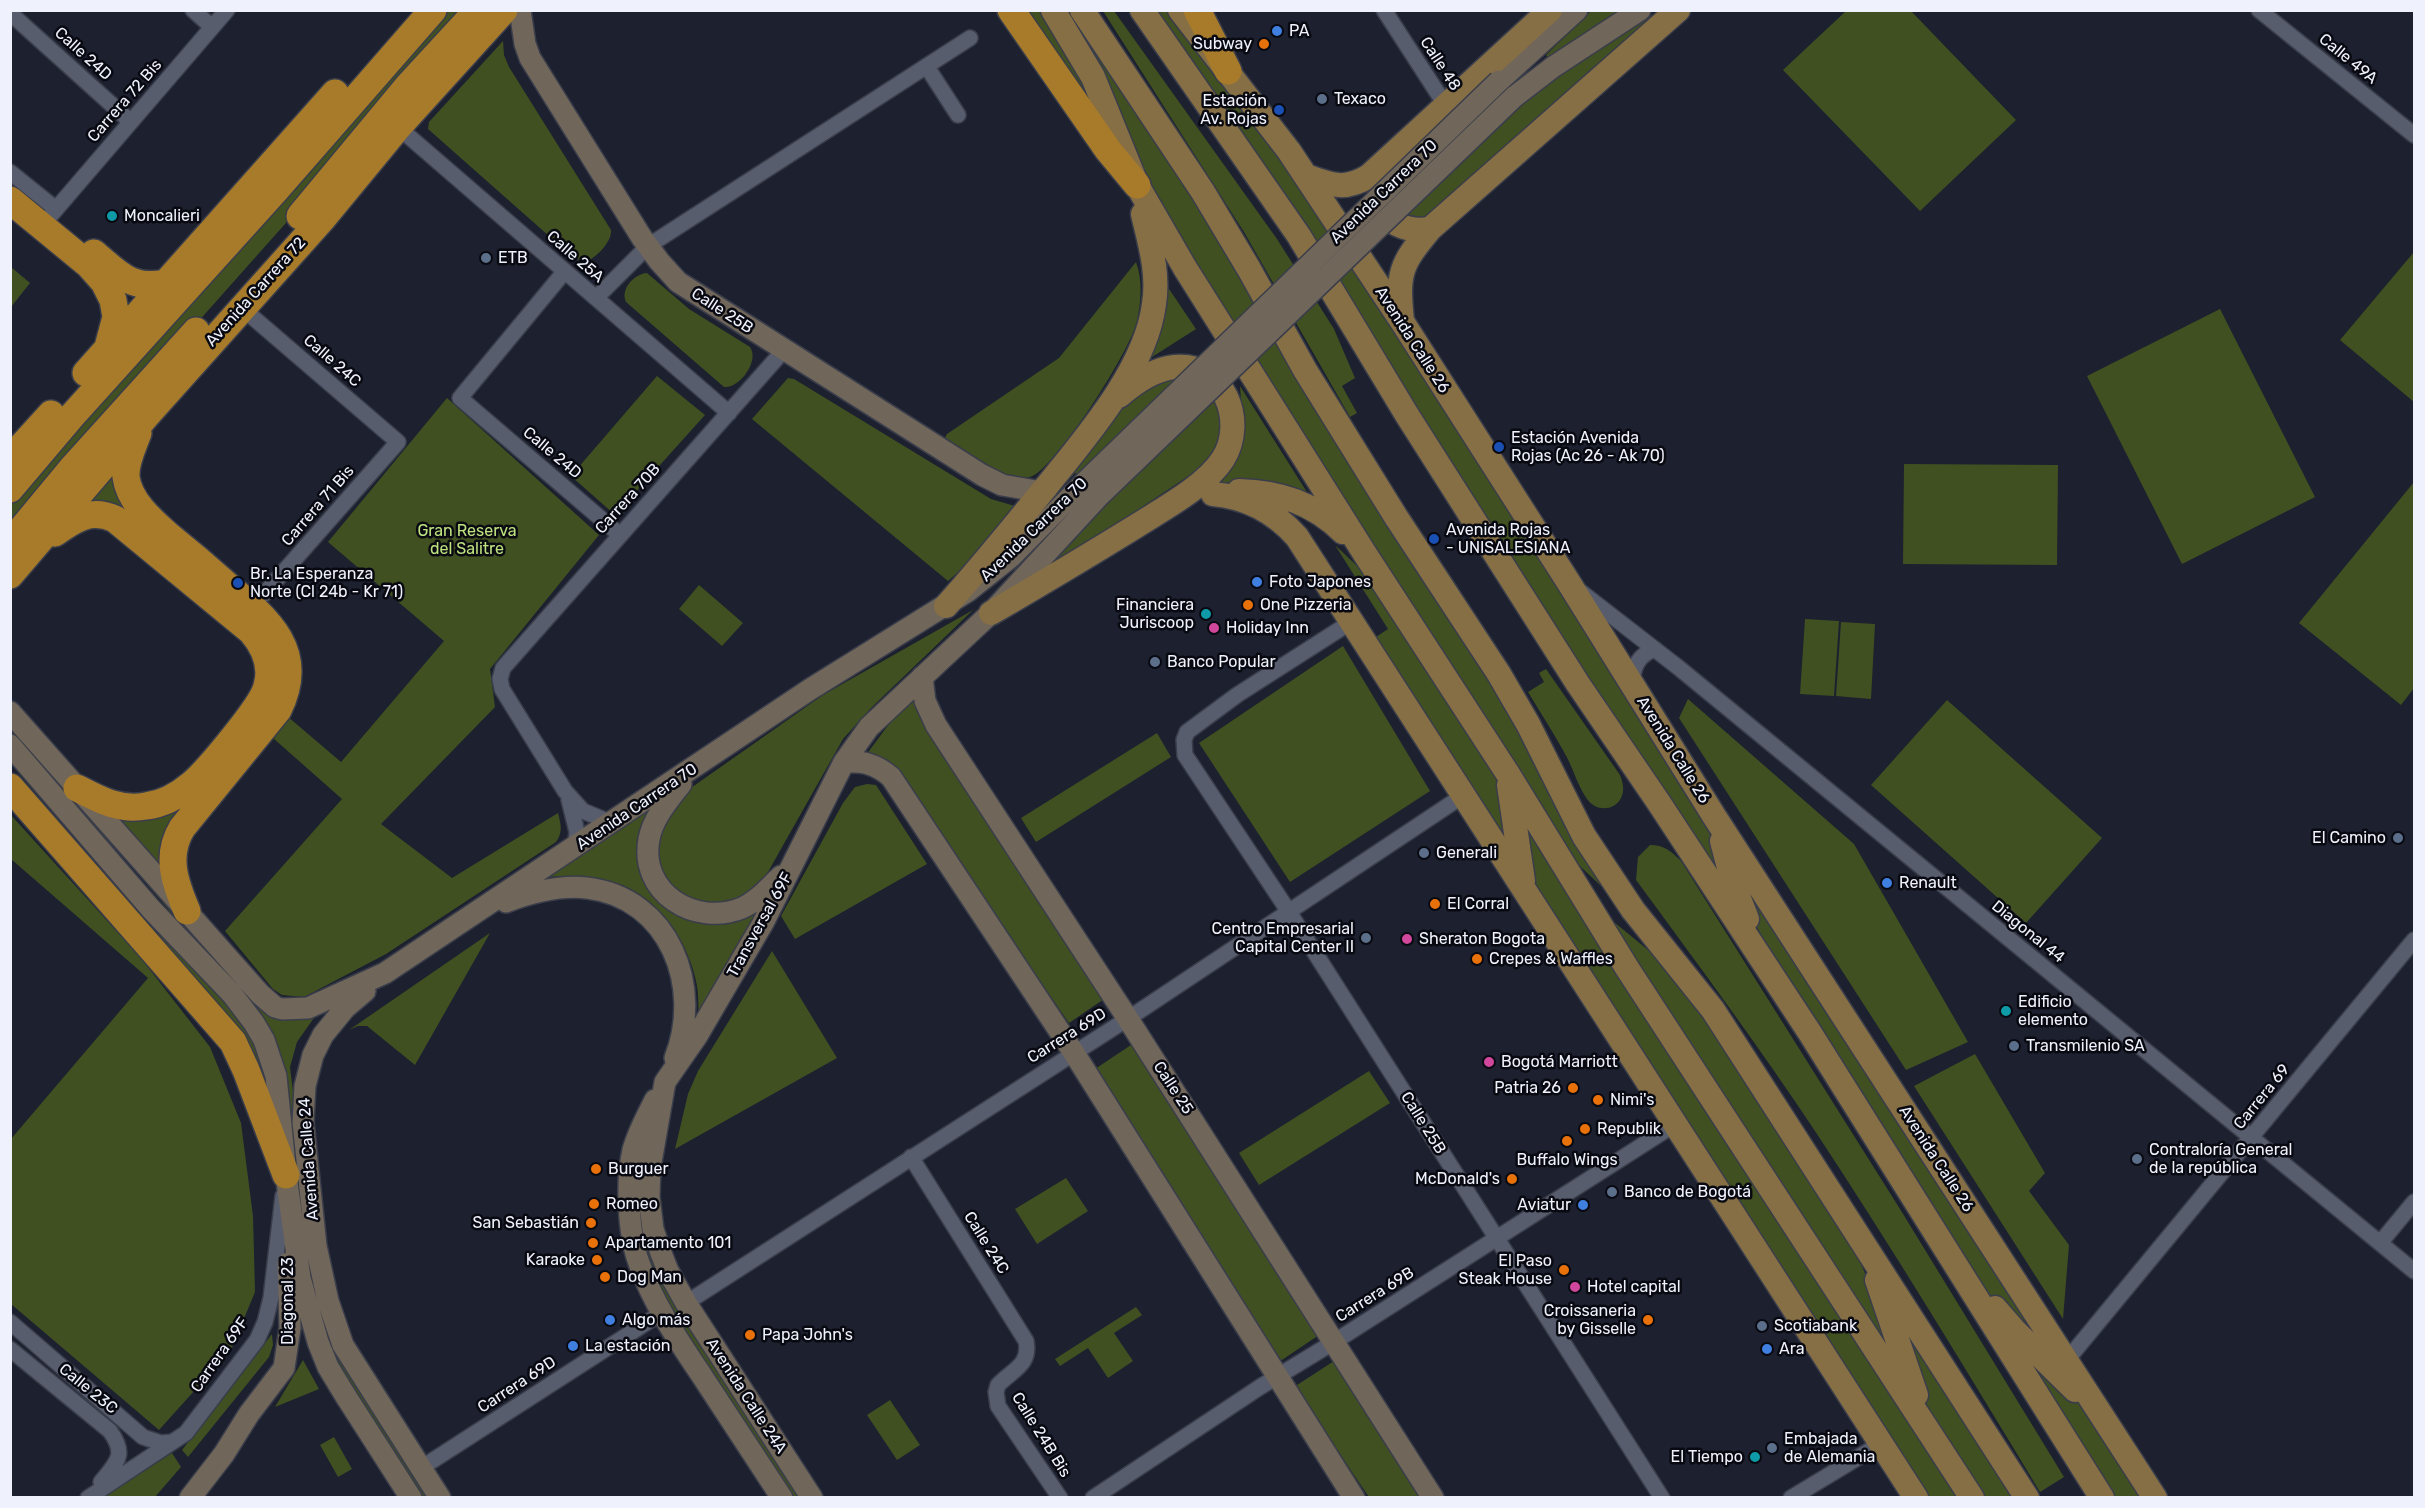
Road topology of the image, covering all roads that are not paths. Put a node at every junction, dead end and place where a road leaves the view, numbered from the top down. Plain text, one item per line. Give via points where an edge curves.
1 (193, 10) edge
2 (227, 10) edge
3 (407, 10) edge
4 (433, 10) edge
5 (478, 10) edge
6 (504, 10) edge
7 (520, 10) edge
8 (1011, 10) edge
9 (1053, 10) edge
10 (1082, 10) edge
11 (1142, 10) edge
12 (1180, 10) edge
13 (1197, 10) edge
14 (1384, 10) edge
15 (1550, 10) edge
16 (1577, 10) edge
17 (1640, 10) edge
18 (1678, 10) edge
19 (2259, 10) edge
20 (10, 13) edge
21 (213, 27) junction
22 (970, 38) dead end
23 (927, 67) junction
24 (1228, 71) junction
25 (1446, 106) junction
26 (958, 115) dead end
27 (131, 122) junction
28 (398, 128) junction
29 (2415, 135) edge
30 (1387, 161) junction
31 (10, 172) edge
32 (1306, 176) junction
33 (10, 184) edge
34 (1137, 185) junction
35 (10, 200) edge
36 (54, 212) junction
37 (323, 218) junction
38 (290, 228) junction
39 (1430, 229) junction
40 (648, 246) junction
41 (565, 271) junction
42 (166, 283) junction
43 (596, 298) junction
44 (242, 308) junction
45 (1403, 323) junction
46 (107, 349) junction
47 (784, 350) junction
48 (1113, 401) junction
49 (729, 413) junction
50 (146, 416) junction
51 (398, 442) joint
52 (10, 459) edge
53 (10, 489) edge
54 (1092, 489) junction
55 (1042, 492) junction
56 (1213, 494) junction
57 (1172, 504) junction
58 (620, 535) junction
59 (165, 546) junction
60 (21, 547) edge
61 (1365, 554) junction
62 (10, 575) edge
63 (1569, 583) junction
64 (264, 594) dead end
65 (946, 606) junction
66 (991, 613) junction
67 (1350, 622) junction
68 (1655, 649) junction
69 (922, 676) junction
70 (1632, 684) junction
71 (10, 712) edge
72 (10, 746) edge
73 (844, 762) junction
74 (693, 770) junction
75 (1508, 774) junction
76 (10, 787) edge
77 (77, 788) junction
78 (566, 791) junction
79 (1464, 795) junction
80 (1714, 816) junction
81 (612, 823) junction
82 (1549, 842) junction
83 (575, 847) junction
84 (102, 854) junction
85 (794, 864) junction
86 (1525, 889) junction
87 (187, 911) junction
88 (1289, 912) junction
89 (470, 917) junction
90 (2415, 940) edge
91 (1677, 966) junction
92 (165, 967) junction
93 (386, 972) junction
94 (1781, 989) junction
95 (1128, 1019) junction
96 (1074, 1053) junction
97 (665, 1082) junction
98 (1677, 1123) junction
99 (2251, 1139) junction
100 (911, 1157) junction
101 (286, 1175) junction
102 (2415, 1202) edge
103 (1848, 1218) junction
104 (1938, 1238) junction
105 (1497, 1239) junction
106 (2380, 1243) junction
107 (2415, 1271) edge
108 (686, 1303) junction
109 (663, 1312) junction
110 (10, 1322) edge
111 (1334, 1342) junction
112 (10, 1349) edge
113 (2067, 1360) junction
114 (1277, 1377) junction
115 (996, 1392) joint
116 (249, 1414) junction
117 (2103, 1415) junction
118 (1928, 1430) junction
119 (172, 1442) junction
120 (1882, 1443) junction
121 (421, 1468) junction
122 (89, 1497) edge
123 (172, 1497) edge
124 (190, 1497) edge
125 (411, 1497) edge
126 (440, 1497) edge
127 (782, 1497) edge
128 (812, 1497) edge
129 (1060, 1497) edge
130 (1093, 1497) edge
131 (1354, 1497) edge
132 (1433, 1497) edge
133 (1662, 1497) edge
134 (1791, 1497) edge
135 (1916, 1497) edge
136 (1972, 1497) edge
137 (2027, 1497) edge
138 (2102, 1497) edge
139 (2156, 1497) edge

1 - 21 street
2 - 21 street, Carrera 72 Bis
3 - 42 highway
4 - 53 highway
5 - 38 highway, Avenida Carrera 72 via 408,86
6 - 28 highway, Avenida Carrera 72
7 - 40 main road, Calle 25B via 530,58
8 - 34 highway via 1108,150
9 - 34 main road via 1093,77
10 - 91 main road via 1203,192 1305,370 1499,674 1584,836 1633,910
11 - 94 main road via 1299,236 1566,665
12 - 24 main road, Avenida Calle 26
13 - 24 highway
14 - 25 street, Calle 48
15 - 25 main road
16 - 54 main road, Avenida Carrera 70, bridge via 1499,81
17 - 54 main road, Avenida Carrera 70, bridge via 1514,97
18 - 39 main road
19 - 29 street, Calle 49A
20 - 27 street, Calle 24D
21 - 27 street, Carrera 72 Bis
22 - 23 street
23 - 26 street
23 - 40 street
24 - 32 main road, Avenida Calle 26
25 - 30 main road
27 - 36 street, Carrera 72 Bis
28 - 37 highway, Avenida Carrera 72
28 - 41 street, Calle 25A
30 - 32 main road via 1356,184 1329,184
30 - 39 main road via 1380,192 1381,206 1389,219 1416,231
31 - 36 street
32 - 45 main road, Avenida Calle 26
33 - 36 highway
34 - 48 main road via 1154,259 1155,304 1149,328
34 - 61 main road
35 - 46 highway via 104,282 116,317
36 - 42 highway via 127,279 144,286
37 - 38 highway
37 - 44 highway, Avenida Carrera 72
38 - 60 highway, Avenida Carrera 72 via 74,466
39 - 45 main road via 1408,255 1401,271
40 - 43 street
40 - 47 main road, Calle 25B via 689,290
41 - 43 street, Calle 25A
41 - 58 street, Calle 24D via 460,398
42 - 46 highway
43 - 49 street, Calle 25A
44 - 50 highway, Avenida Carrera 72
44 - 51 street, Calle 24C
45 - 63 main road, Avenida Calle 26
46 - 52 highway
47 - 49 street, Carrera 70B
47 - 55 main road, Calle 25B via 982,475 1002,485
48 - 55 main road
48 - 57 main road via 1143,378 1176,367 1208,374 1221,387 1233,414 1229,448 1209,475
49 - 58 street, Carrera 70B
50 - 59 highway via 129,455 128,485
50 - 60 highway, Avenida Carrera 72
51 - 64 street, Carrera 71 Bis
54 - 65 main road, Avenida Carrera 70 via 999,568
54 - 66 main road, Avenida Carrera 70
55 - 65 main road
56 - 57 main road
56 - 61 main road via 1260,492 1295,500 1331,520
56 - 67 main road via 1250,502 1286,525 1315,563
57 - 66 main road
58 - 78 street, Carrera 70B via 501,673 502,689
59 - 60 highway via 115,519 89,514
59 - 77 highway via 260,641 269,666 267,687 259,705 200,776 169,799 148,806 124,807 105,803
59 - 87 highway via 254,607 270,623 285,649 288,673 284,699 272,720 174,844 172,865
60 - 62 highway, Avenida Carrera 72
61 - 75 main road
63 - 68 street, Diagonal 44
63 - 70 main road, Avenida Calle 26
65 - 74 main road, Avenida Carrera 70 via 810,690
66 - 69 main road, Avenida Carrera 70
67 - 79 main road
67 - 88 street, Calle 25B via 1187,732 1183,749
68 - 70 street via 1642,655 1634,667
68 - 99 street, Diagonal 44
69 - 73 main road, Avenida Carrera 70 via 869,727
69 - 95 main road, Calle 25 via 925,701 936,725
70 - 80 main road, Avenida Calle 26
71 - 77 main road
72 - 84 main road, Avenida Calle 24
73 - 85 main road, Transversal 69F
73 - 96 main road via 880,767 891,777
74 - 81 main road, Avenida Carrera 70
74 - 85 main road via 659,813 649,841 656,882 674,901 697,913 731,911 755,901
75 - 82 main road
75 - 86 main road
76 - 92 highway
77 - 87 main road
78 - 81 street via 583,811
78 - 83 street via 576,822
79 - 86 main road
79 - 88 street, Carrera 69D
80 - 94 main road via 1733,883
80 - 113 main road, Avenida Calle 26
81 - 83 main road, Avenida Carrera 70
82 - 91 main road via 1600,898
82 - 118 main road
83 - 89 main road, Avenida Carrera 70
84 - 92 main road
84 - 101 main road, Avenida Calle 24 via 232,994 264,1040 276,1076
85 - 97 main road, Transversal 69F via 697,1036
86 - 98 main road
87 - 93 main road via 275,1007 308,1008
88 - 95 street, Carrera 69D
88 - 105 street, Calle 25B
89 - 93 main road, Avenida Carrera 70
89 - 97 main road via 559,887 609,893 646,915 674,950 686,999 677,1052
90 - 99 street, Carrera 69
91 - 103 main road via 1713,1010
92 - 101 highway via 232,1042
93 - 121 main road, Avenida Calle 24 via 345,1008 320,1040 306,1079 303,1122 316,1246 337,1330
94 - 104 main road
95 - 96 street, Carrera 69D
95 - 111 main road, Calle 25
96 - 100 street, Carrera 69D
96 - 114 main road
97 - 108 main road, Avenida Calle 24A via 650,1168 649,1197 661,1253
97 - 109 main road, Avenida Calle 24A via 640,1128 630,1174 634,1247 644,1277
98 - 105 street, Carrera 69B
98 - 120 main road
99 - 106 street, Diagonal 44
99 - 113 street, Carrera 69
100 - 108 street, Carrera 69D
100 - 115 street, Calle 24C via 1026,1341 1028,1349 1021,1366 1003,1380
101 - 116 main road, Diagonal 23 via 289,1344 284,1368
101 - 119 street, Carrera 69F via 265,1322 257,1340 211,1401 186,1433
101 - 125 main road, Avenida Calle 24 via 300,1278 318,1342 328,1367
102 - 106 street
103 - 118 main road via 1877,1280
103 - 137 main road
104 - 117 main road via 2015,1331
104 - 138 main road
105 - 111 street, Carrera 69B
105 - 133 street, Calle 25B
106 - 107 street, Diagonal 44
108 - 128 main road, Avenida Calle 24A
109 - 121 street, Carrera 69D
109 - 127 main road, Avenida Calle 24A
110 - 119 street, Calle 23C via 143,1437
111 - 114 street, Carrera 69B
111 - 132 main road, Calle 25
112 - 122 street, Calle 23C via 110,1431 116,1441 118,1462
113 - 117 main road, Avenida Calle 26
114 - 130 street, Carrera 69B
114 - 131 main road
115 - 129 street, Calle 24B Bis via 998,1406
116 - 123 main road, Diagonal 23 via 211,1449
116 - 124 main road, Diagonal 23
117 - 139 main road, Avenida Calle 26
118 - 136 main road
119 - 122 street, Carrera 69F
120 - 134 street
120 - 135 main road
121 - 126 main road, Avenida Calle 24

